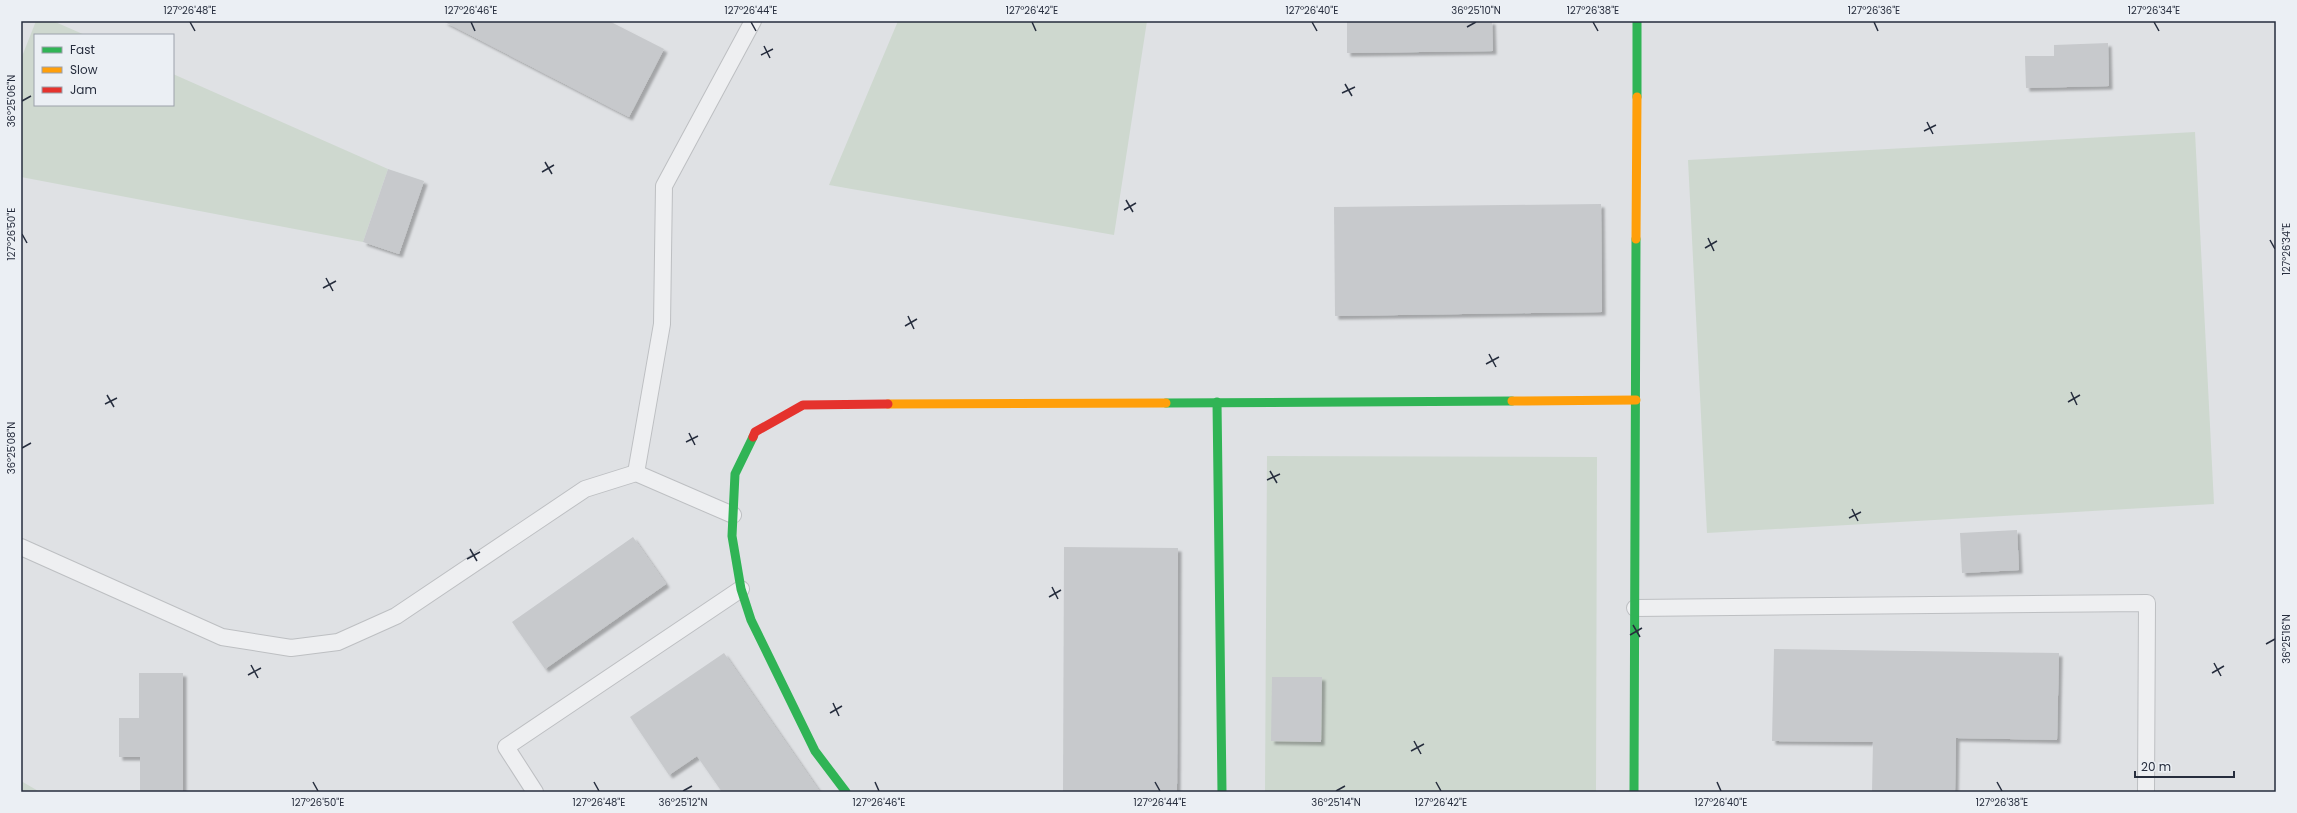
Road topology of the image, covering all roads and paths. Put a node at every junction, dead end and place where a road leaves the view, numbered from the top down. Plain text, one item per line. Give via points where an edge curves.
1 (753, 21) edge
2 (1637, 21) edge
3 (1636, 400) junction
4 (1217, 402) junction
5 (636, 473) junction
6 (733, 515) junction
7 (21, 547) edge
8 (741, 589) junction
9 (1634, 608) junction
10 (535, 792) edge
11 (846, 792) edge
12 (1222, 792) edge
13 (1634, 792) edge
14 (2146, 792) edge

1 - 5 lane via 664,186 662,324
2 - 3 street
3 - 4 street
3 - 9 street
4 - 6 street via 803,406 755,432 736,474
4 - 12 street
5 - 6 lane
5 - 7 lane via 585,490 396,616 338,642 291,648 222,637
6 - 8 street via 732,536
8 - 10 lane via 506,748
8 - 11 street via 751,620 815,751
9 - 13 street
9 - 14 lane via 2147,602

